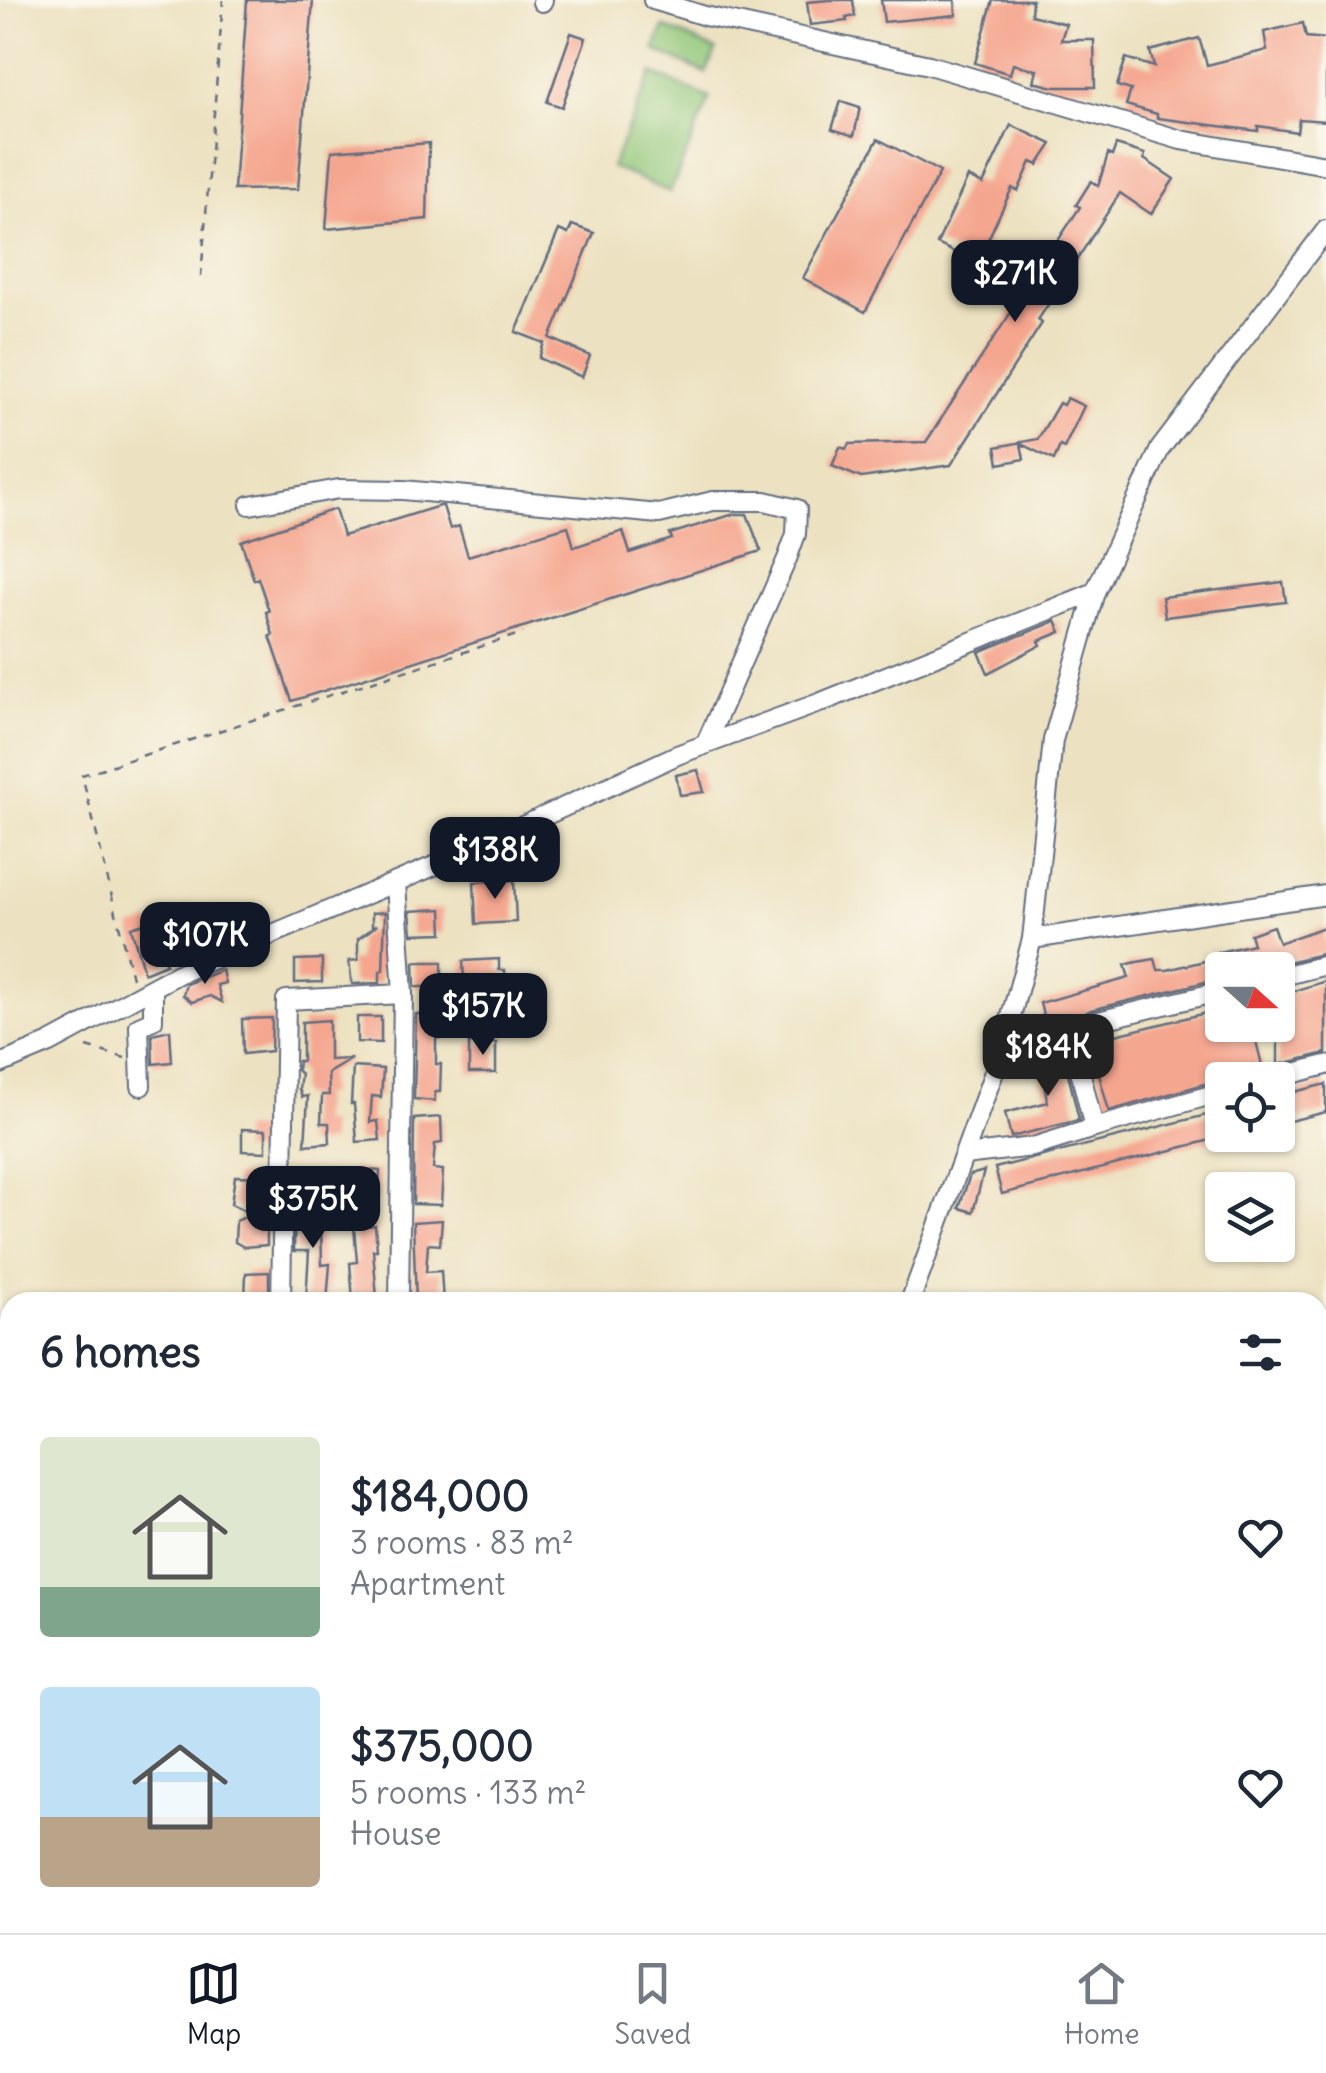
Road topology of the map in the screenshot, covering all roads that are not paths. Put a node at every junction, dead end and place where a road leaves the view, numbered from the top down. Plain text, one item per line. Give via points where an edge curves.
1 (653, 0) edge
2 (1326, 166) edge
3 (1326, 230) edge
4 (250, 504) dead end
5 (1095, 592) junction
6 (706, 743) junction
7 (396, 883) junction
8 (1326, 895) edge
9 (1032, 939) junction
10 (1326, 965) edge
11 (1295, 973) edge
12 (144, 992) junction
13 (403, 994) junction
14 (1205, 995) edge
15 (0, 1064) edge
16 (1326, 1065) edge
17 (1295, 1073) edge
18 (142, 1086) dead end
19 (1205, 1097) edge
20 (1094, 1128) junction
21 (964, 1155) junction
22 (281, 1292) edge
23 (399, 1292) edge
24 (914, 1292) edge

1 - 2 street via 929,65 1182,140
3 - 5 street via 1160,450
4 - 6 street via 339,489 659,514 713,501 765,501 797,510 796,534
5 - 6 street
5 - 9 street via 1053,740
6 - 7 street
7 - 12 street
7 - 13 street
8 - 9 street
9 - 21 street
10 - 11 street
12 - 15 street
12 - 18 street via 153,1020 139,1026
13 - 22 street via 286,1000
13 - 23 street
14 - 20 street via 1080,1031 1076,1054
16 - 17 street
19 - 20 street
20 - 21 street via 1032,1146
21 - 24 street

